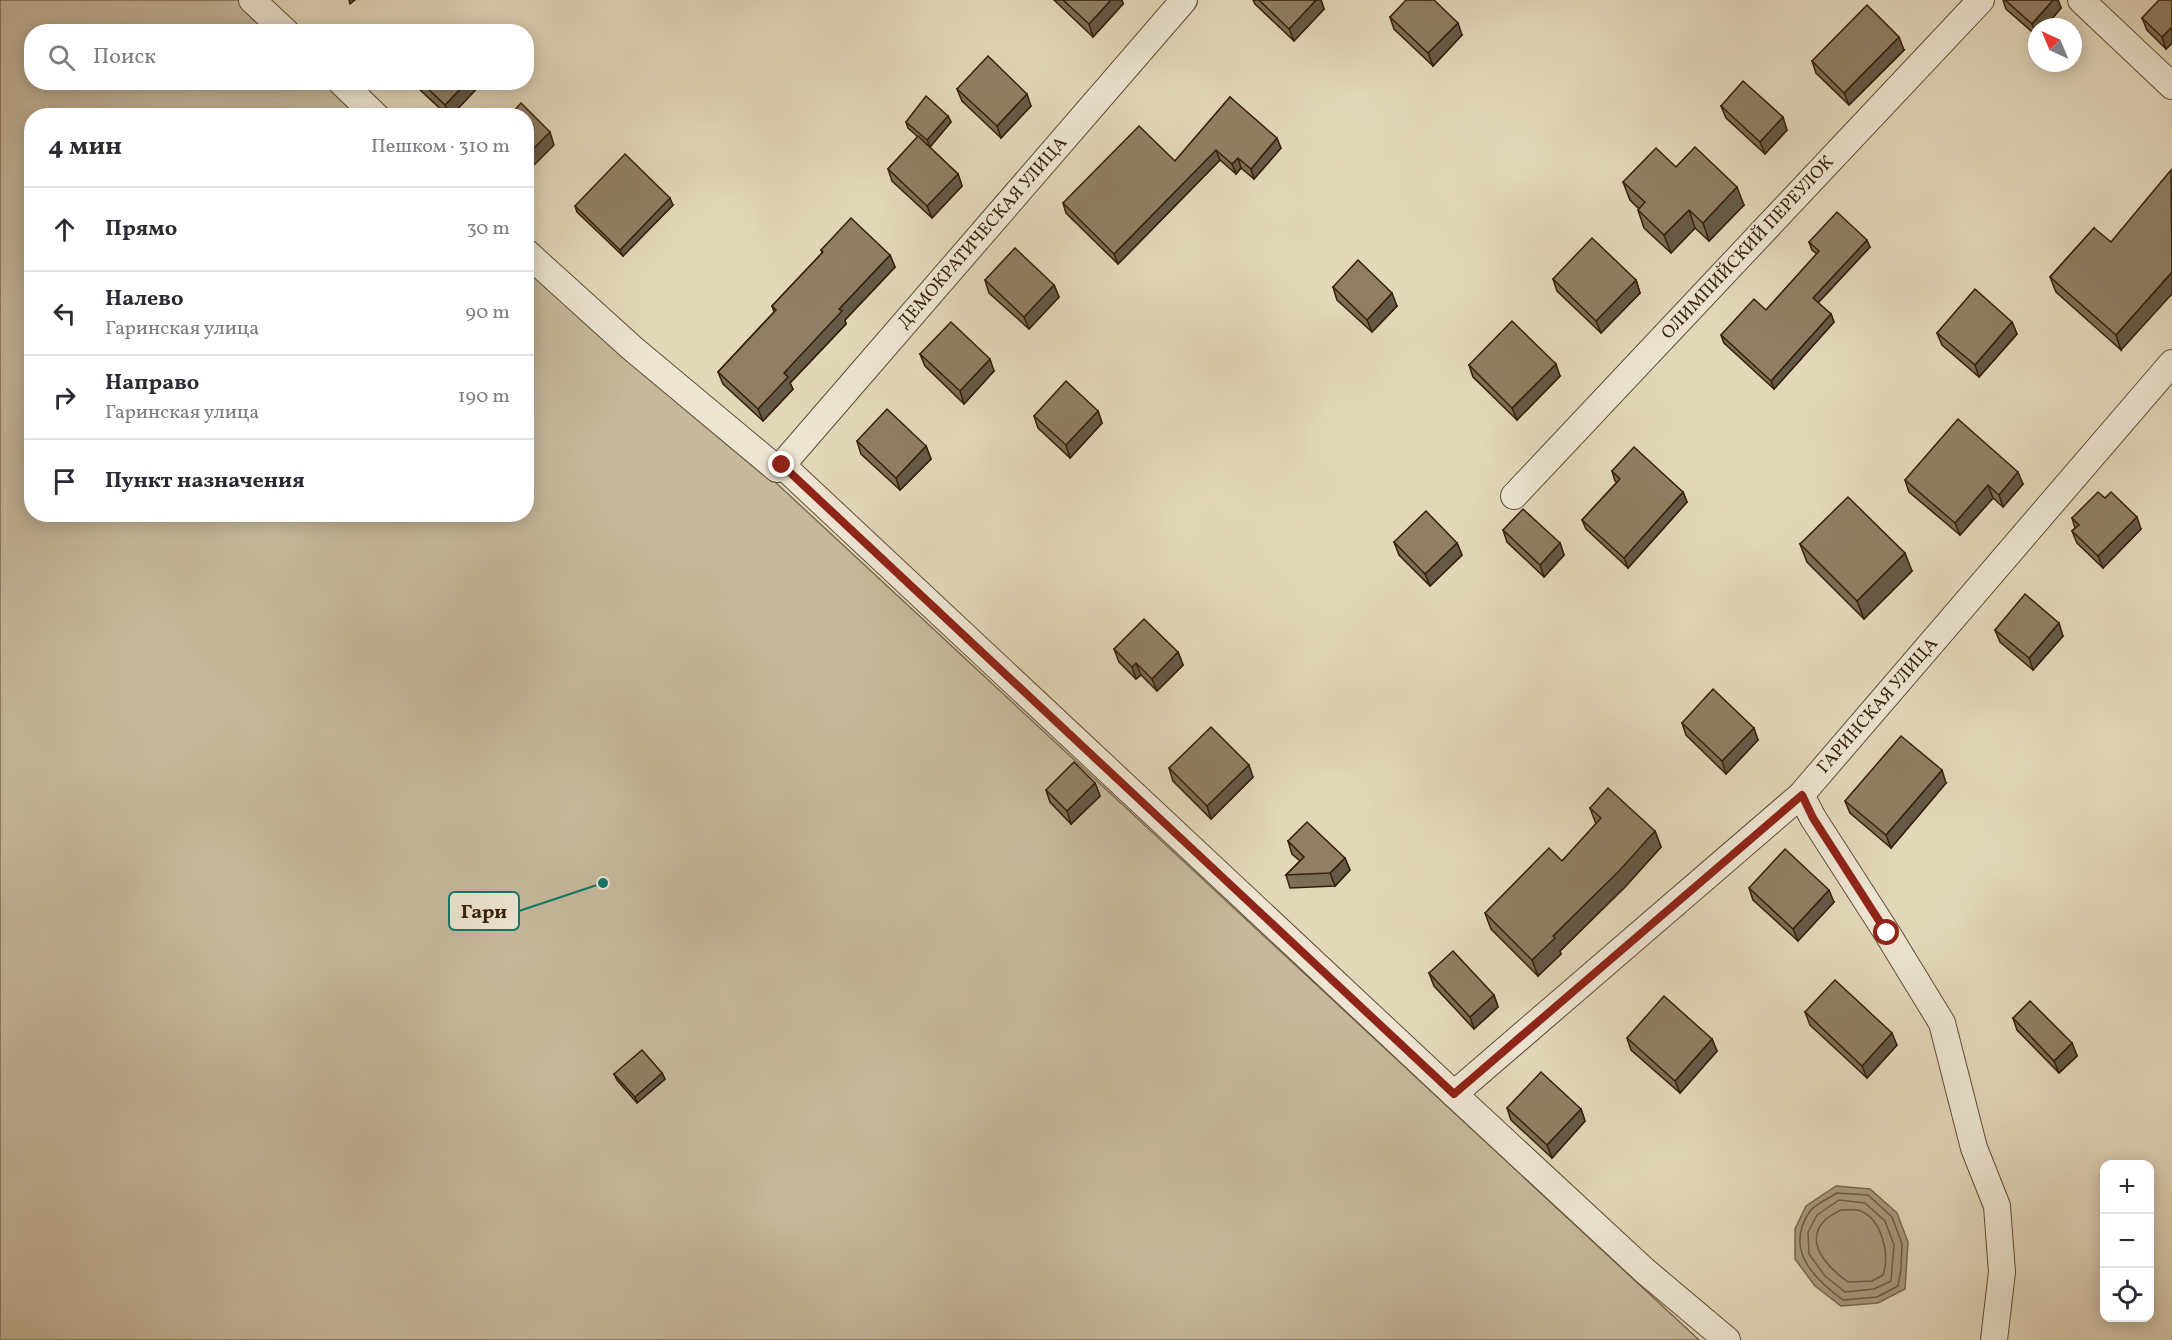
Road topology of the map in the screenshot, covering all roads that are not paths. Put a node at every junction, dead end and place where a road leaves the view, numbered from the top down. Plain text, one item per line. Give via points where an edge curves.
1 (252, 0) edge
2 (1184, 0) edge
3 (1981, 0) edge
4 (2080, 0) edge
5 (278, 24) edge
6 (2172, 86) edge
7 (349, 90) edge
8 (368, 108) edge
9 (534, 259) edge
10 (2172, 363) edge
11 (779, 467) junction
12 (1514, 496) dead end
13 (1802, 795) junction
14 (1454, 1094) junction
15 (1727, 1340) edge
16 (1994, 1340) edge

1 - 5 street
2 - 11 street, ДЕМОКРАТИЧЕСКАЯ УЛИЦА
3 - 12 street, ОЛИМПИЙСКИЙ ПЕРЕУЛОК
4 - 6 street
7 - 8 street
9 - 11 street via 632,348
10 - 13 street, ГАРИНСКАЯ УЛИЦА
11 - 14 street
13 - 14 street, ГАРИНСКАЯ УЛИЦА
13 - 16 street via 1942,1023 1974,1148 1997,1206 2002,1272
14 - 15 street

